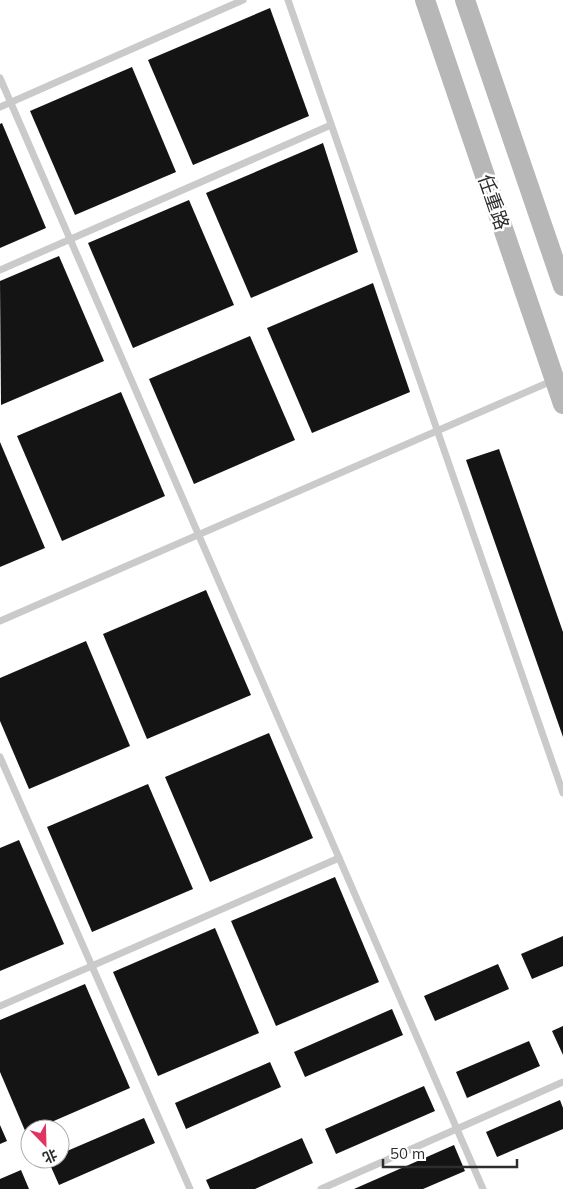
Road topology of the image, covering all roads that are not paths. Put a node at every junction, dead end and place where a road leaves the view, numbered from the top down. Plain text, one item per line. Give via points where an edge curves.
1 (243, 0) edge
2 (288, 0) edge
3 (425, 0) edge
4 (465, 0) edge
5 (0, 78) edge
6 (11, 102) junction
7 (0, 107) edge
8 (331, 125) junction
9 (70, 240) junction
10 (0, 270) edge
11 (563, 286) edge
12 (554, 380) junction
13 (563, 404) edge
14 (437, 430) junction
15 (198, 534) junction
16 (0, 621) edge
17 (0, 757) edge
18 (563, 793) edge
19 (339, 858) junction
20 (92, 966) junction
21 (0, 1006) edge
22 (563, 1082) edge
23 (457, 1129) junction
24 (190, 1189) edge
25 (321, 1189) edge
26 (483, 1189) edge

1 - 6 lane
2 - 8 lane
3 - 12 main road, 任重路
4 - 11 main road, 任重路
5 - 6 lane
6 - 7 lane
6 - 9 lane
8 - 9 lane
8 - 14 lane
9 - 10 lane
9 - 15 lane
12 - 13 main road, 任重路
12 - 14 lane
14 - 15 lane
14 - 18 lane
15 - 16 lane
15 - 19 lane
17 - 20 lane
19 - 20 lane
19 - 23 lane
20 - 21 lane
20 - 24 lane
22 - 23 lane
23 - 25 lane
23 - 26 lane

